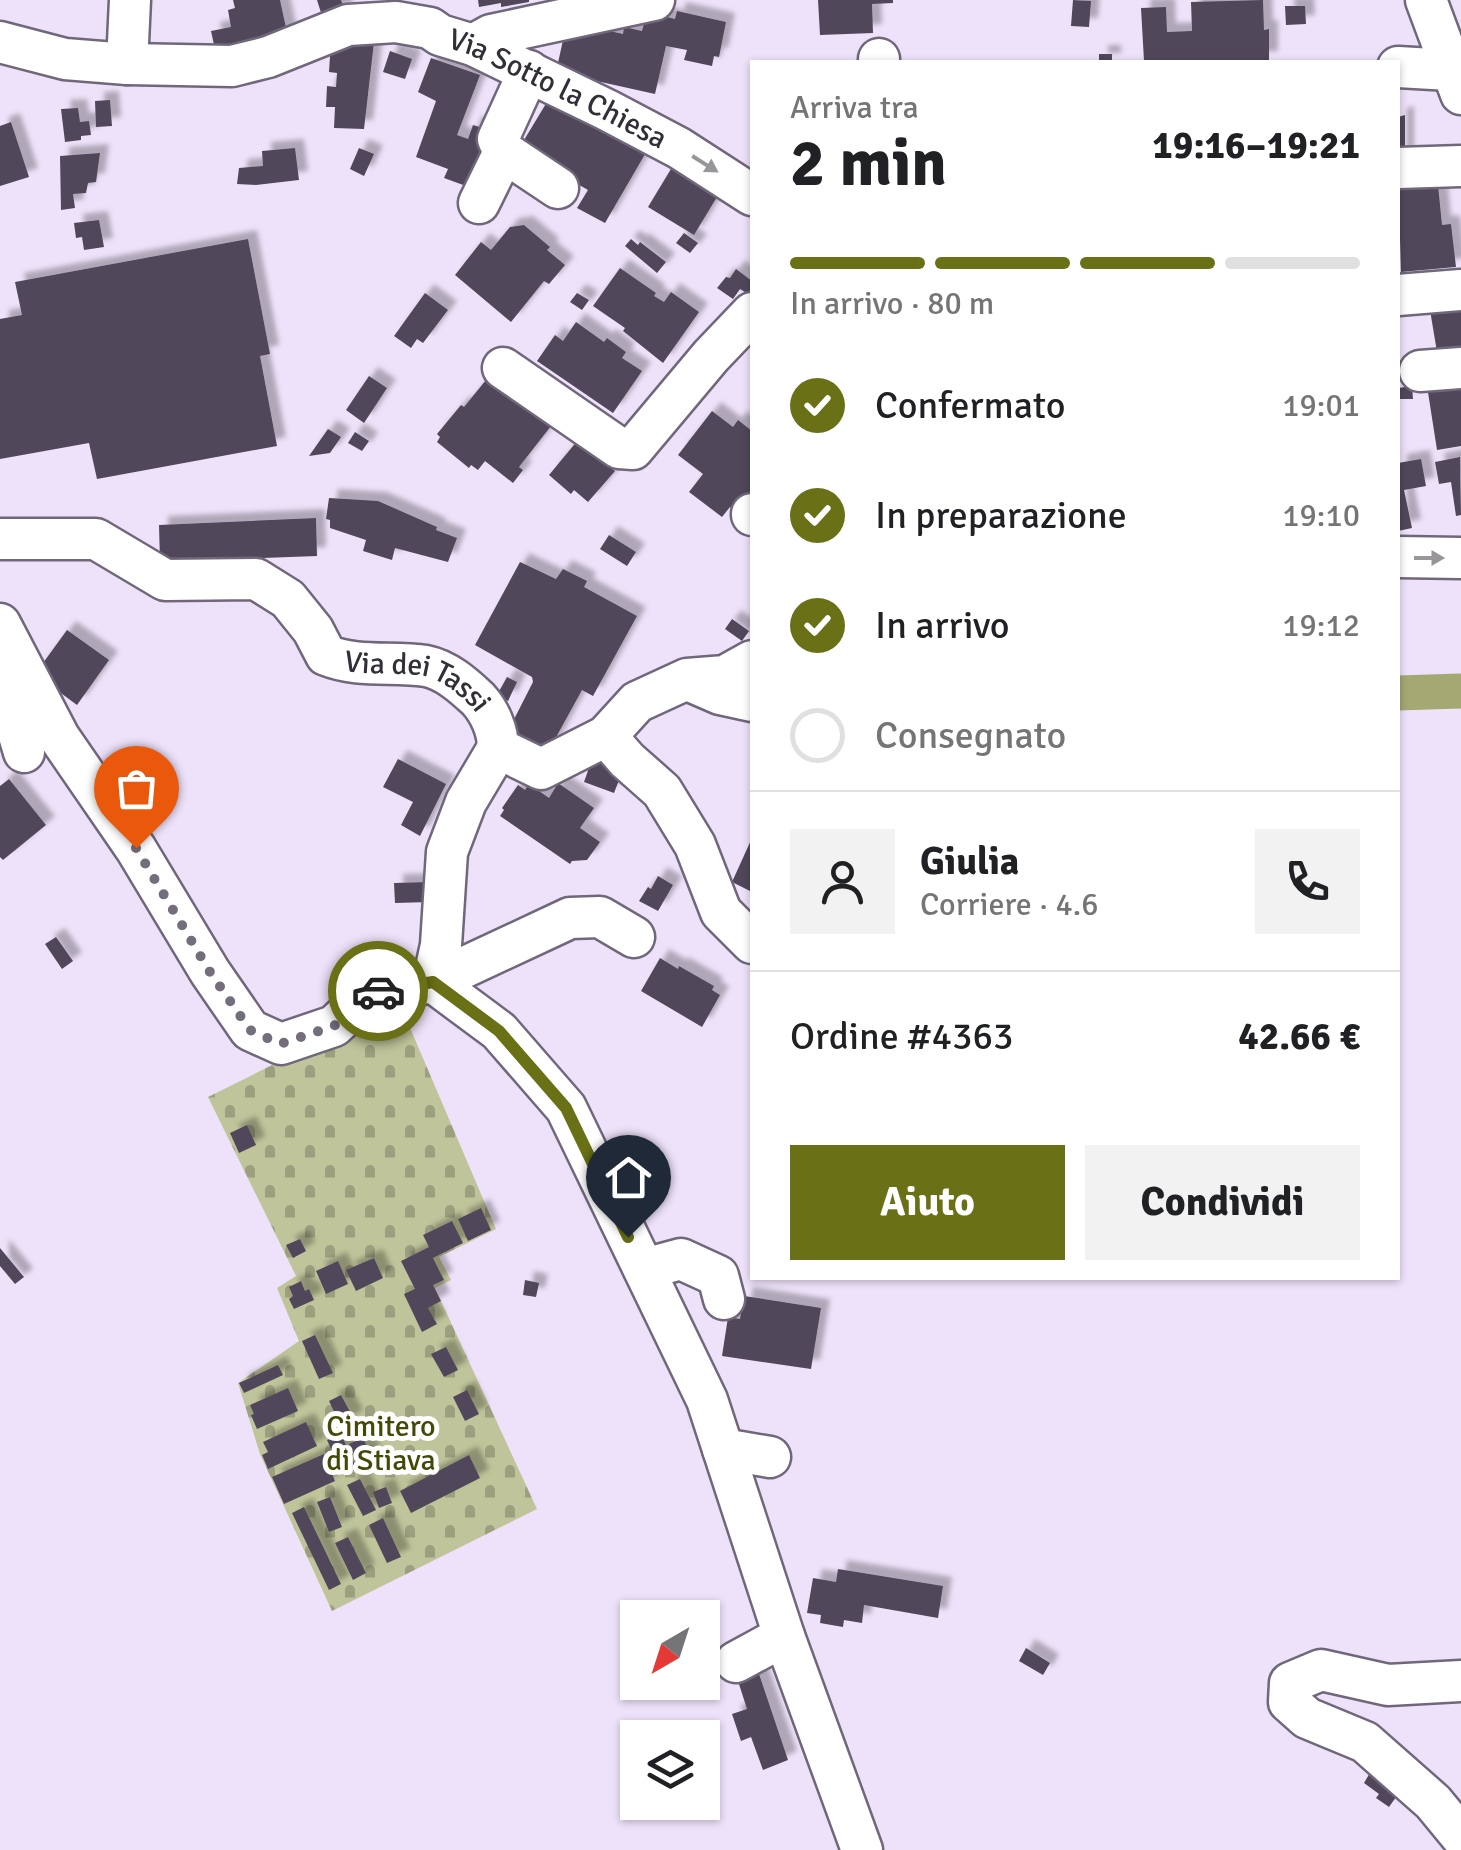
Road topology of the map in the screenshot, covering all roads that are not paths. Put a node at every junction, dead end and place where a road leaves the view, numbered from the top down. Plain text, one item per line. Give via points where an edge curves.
1 (130, 0) edge
2 (654, 0) edge
3 (1426, 0) edge
4 (409, 12) edge
5 (0, 42) edge
6 (472, 45) junction
7 (127, 64) junction
8 (1400, 68) edge
9 (529, 71) junction
10 (1456, 82) edge
11 (504, 152) junction
12 (1461, 166) edge
13 (1400, 168) edge
14 (558, 188) dead end
15 (750, 194) edge
16 (478, 203) dead end
17 (1461, 290) edge
18 (1400, 296) edge
19 (750, 315) edge
20 (504, 368) dead end
21 (1461, 368) edge
22 (1420, 371) dead end
23 (0, 539) edge
24 (1400, 557) edge
25 (1461, 558) edge
26 (1, 631) edge
27 (750, 662) edge
28 (0, 672) edge
29 (687, 679) junction
30 (750, 701) edge
31 (606, 736) junction
32 (498, 748) junction
33 (24, 752) dead end
34 (634, 938) dead end
35 (750, 941) edge
36 (433, 982) junction
37 (644, 1270) junction
38 (724, 1299) dead end
39 (723, 1449) junction
40 (770, 1456) dead end
41 (797, 1637) junction
42 (736, 1662) dead end
43 (1461, 1681) edge
44 (1461, 1836) edge
45 (862, 1850) edge

1 - 7 street
2 - 6 street via 491,35
3 - 10 street
4 - 6 street, Via Sotto la Chiesa via 440,34
4 - 7 street, Via Sotto la Chiesa via 348,25 232,66
5 - 7 street, Via Sotto la Chiesa via 64,59
6 - 9 street, Via Sotto la Chiesa
8 - 10 street
9 - 11 street via 498,139
9 -> 15 street, Via Sotto la Chiesa via 679,148
11 - 14 street
11 - 16 street
12 - 13 street
17 - 18 street
19 - 20 street via 633,449 619,448
21 - 22 street
23 - 32 street, Via dei Tassi via 96,539 164,580 256,579 288,599 326,655 448,674 486,708
24 -> 25 street
26 - 36 street via 59,736 250,1030 280,1044 334,1026 369,993
27 - 29 street via 726,676
28 - 33 street
29 - 30 street
29 - 31 street via 638,702
31 - 32 street, Via dei Tassi via 541,769
31 - 35 street via 662,791 695,846 721,912
32 - 36 street via 447,852
34 - 36 street via 600,917 570,918
36 - 37 street via 499,1031 566,1108
37 - 38 street via 680,1259 718,1276
37 - 39 street via 707,1400
39 - 40 street
39 - 41 street
41 - 42 street
41 - 45 street
43 - 44 street via 1388,1685 1320,1670 1290,1683 1288,1702 1306,1718 1364,1742

